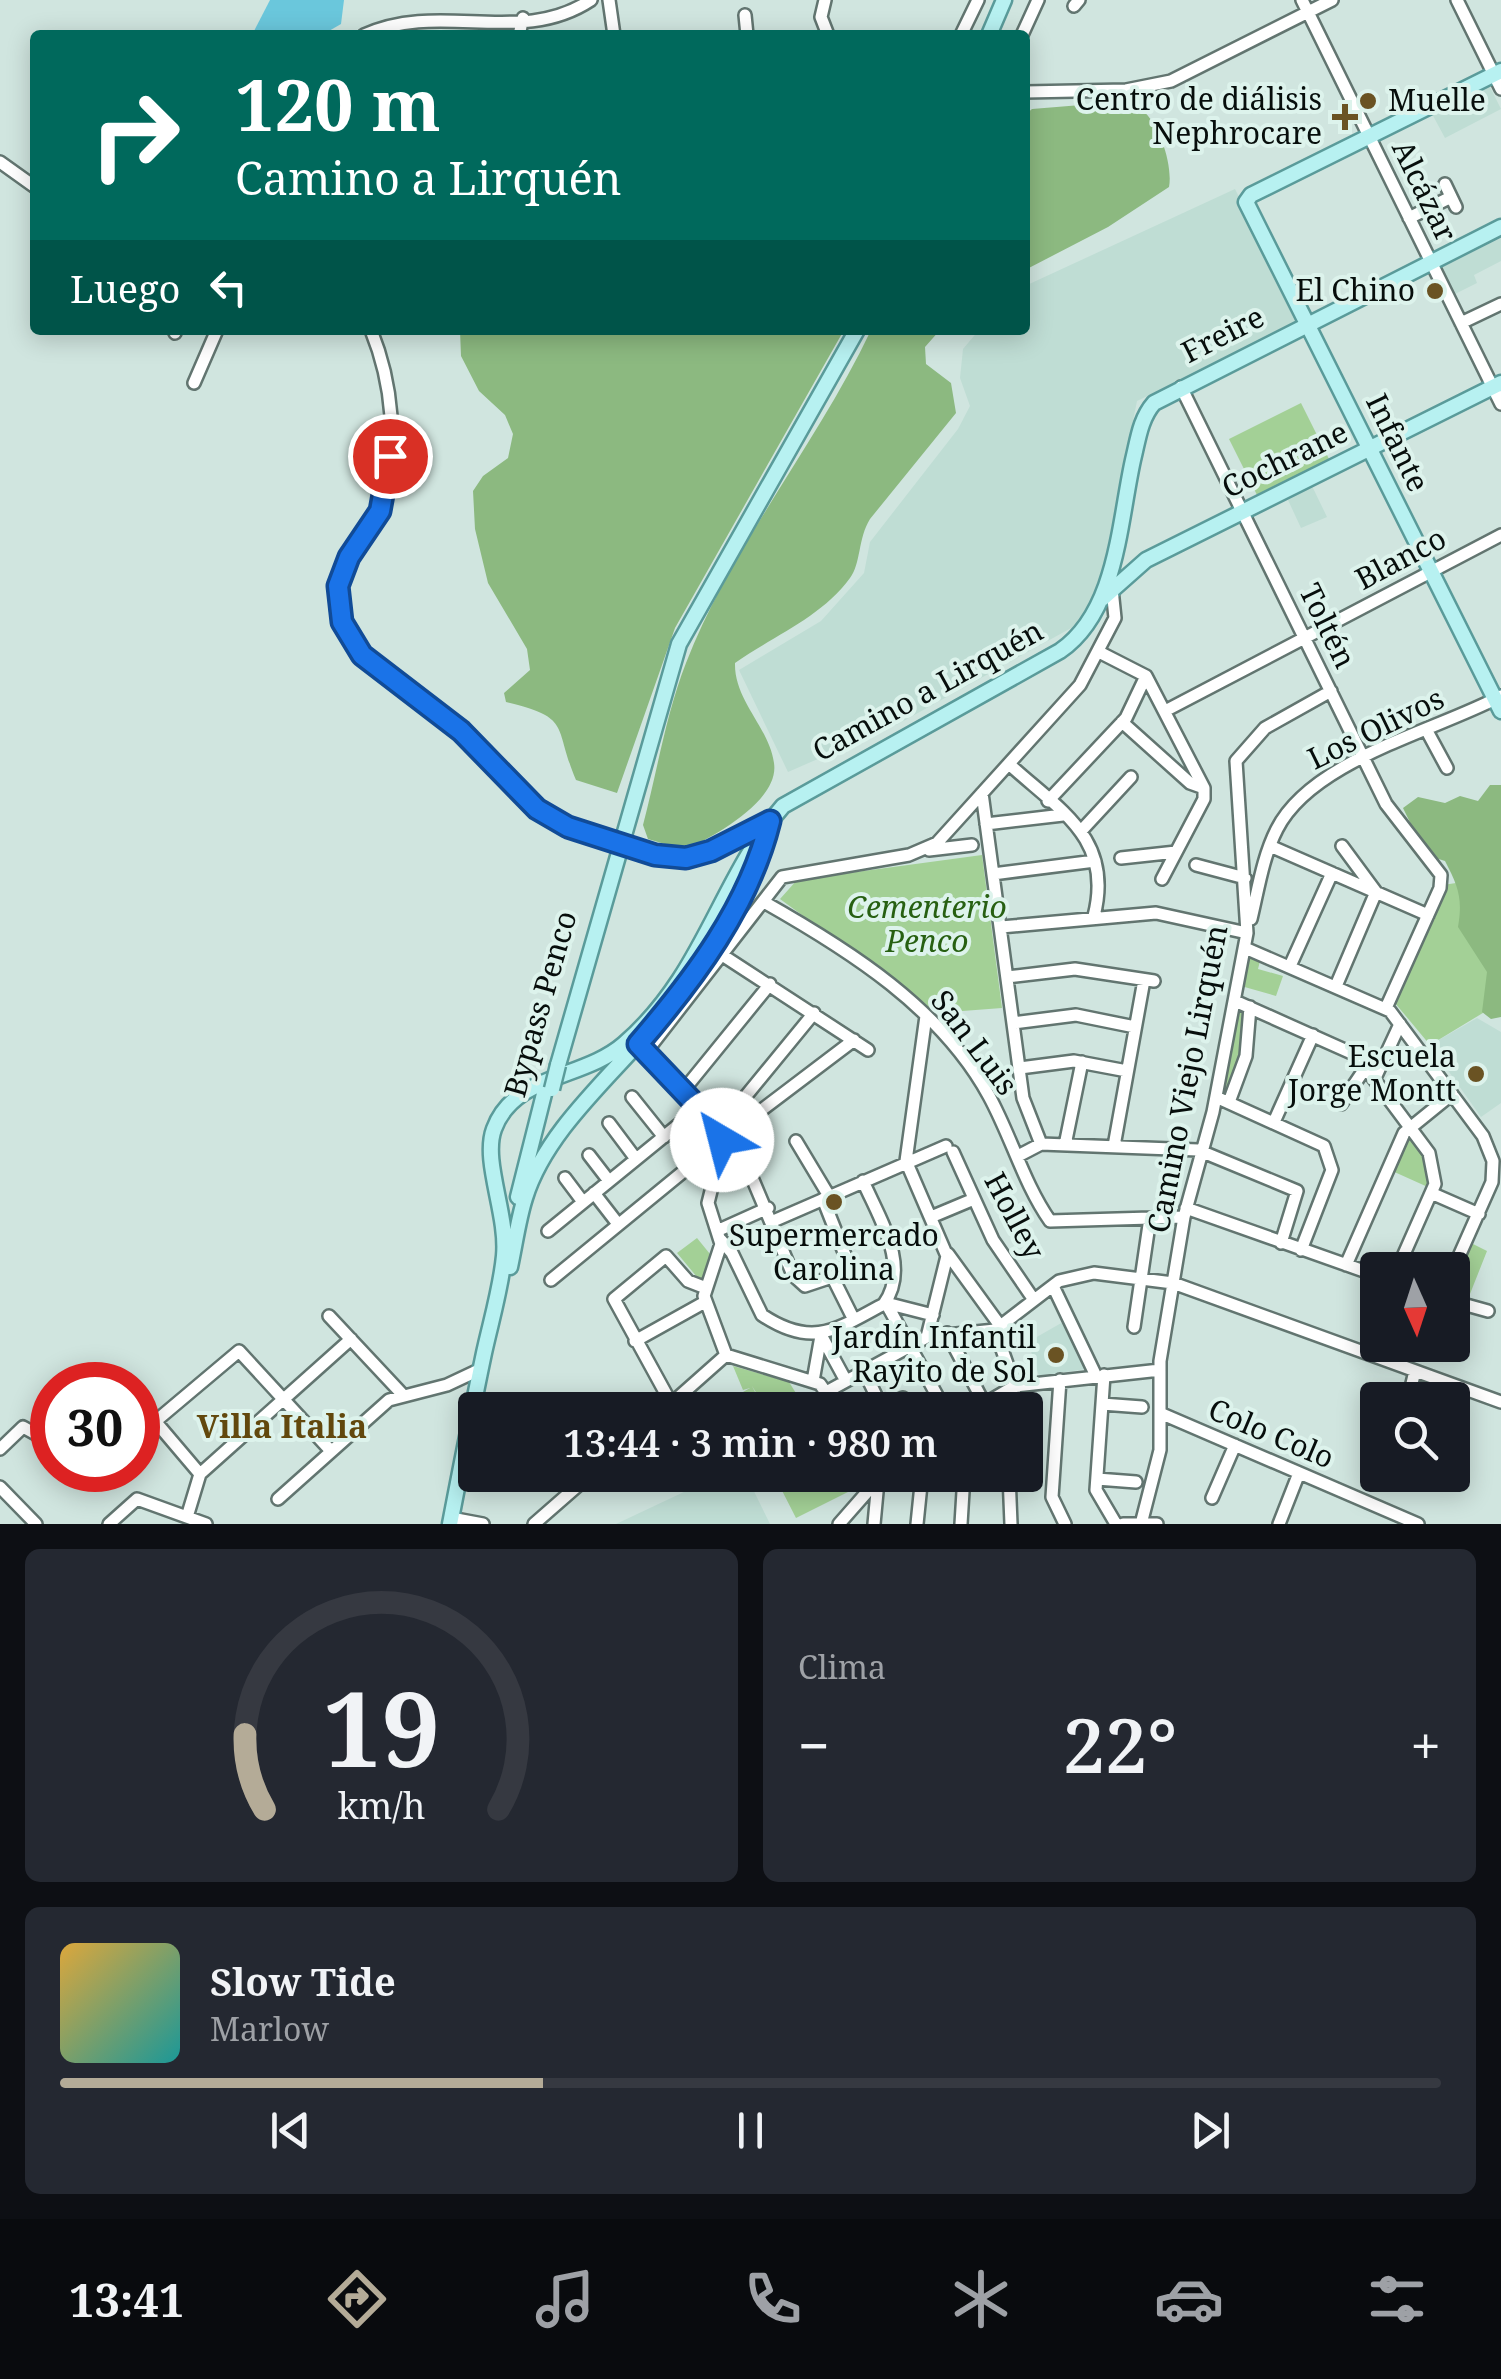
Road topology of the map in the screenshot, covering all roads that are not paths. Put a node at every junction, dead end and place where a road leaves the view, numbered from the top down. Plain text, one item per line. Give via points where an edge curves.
1 (591, 0) edge
2 (610, 0) edge
3 (825, 0) edge
4 (978, 0) edge
5 (1004, 0) edge
6 (1038, 0) edge
7 (1332, 0) edge
8 (1458, 0) edge
9 (1305, 6) edge
10 (745, 15) dead end
11 (523, 18) junction
12 (372, 30) edge
13 (520, 30) edge
14 (613, 30) edge
15 (746, 30) edge
16 (826, 30) edge
17 (963, 30) edge
18 (992, 30) edge
19 (1024, 30) edge
20 (1499, 78) edge
21 (1030, 92) edge
22 (1369, 136) junction
23 (0, 162) edge
24 (30, 183) edge
25 (1451, 196) dead end
26 (1409, 218) junction
27 (1501, 226) edge
28 (1431, 262) junction
29 (1501, 304) edge
30 (1306, 323) junction
31 (1461, 323) junction
32 (214, 335) edge
33 (372, 335) edge
34 (853, 335) edge
35 (194, 383) dead end
36 (1497, 385) edge
37 (1181, 387) junction
38 (1501, 404) edge
39 (1370, 448) junction
40 (1242, 511) junction
41 (1501, 535) edge
42 (1430, 572) junction
43 (1107, 594) junction
44 (1305, 638) junction
45 (1099, 652) junction
46 (1146, 676) junction
47 (1331, 691) junction
48 (1499, 702) edge
49 (1165, 711) junction
50 (1122, 722) junction
51 (1428, 731) junction
52 (1366, 758) junction
53 (1009, 764) junction
54 (1447, 768) dead end
55 (1131, 777) dead end
56 (1204, 788) junction
57 (982, 793) junction
58 (1048, 800) junction
59 (1063, 814) junction
60 (770, 821) junction
61 (986, 824) junction
62 (1081, 831) junction
63 (972, 845) dead end
64 (1270, 846) junction
65 (1342, 846) dead end
66 (925, 850) junction
67 (1176, 852) junction
68 (1121, 858) dead end
69 (1095, 862) junction
70 (1196, 865) dead end
71 (1332, 873) junction
72 (993, 874) junction
73 (1162, 879) dead end
74 (1250, 882) junction
75 (1376, 892) junction
76 (764, 902) junction
77 (1428, 915) junction
78 (1094, 916) junction
79 (1000, 928) junction
80 (1247, 933) junction
81 (1244, 948) junction
82 (717, 952) junction
83 (1290, 966) junction
84 (1007, 977) junction
85 (770, 984) junction
86 (1336, 986) junction
87 (1234, 1000) junction
88 (1250, 1007) junction
89 (1386, 1008) junction
90 (814, 1013) junction
91 (926, 1016) junction
92 (1014, 1023) junction
93 (1400, 1024) junction
94 (1136, 1027) junction
95 (1313, 1035) junction
96 (854, 1040) junction
97 (642, 1048) junction
98 (868, 1050) dead end
99 (1082, 1062) junction
100 (1366, 1067) junction
101 (1020, 1068) junction
102 (1127, 1071) junction
103 (1375, 1078) junction
104 (548, 1089) junction
105 (683, 1091) junction
106 (1452, 1094) junction
107 (632, 1097) dead end
108 (1222, 1100) junction
109 (1341, 1104) dead end
110 (699, 1108) junction
111 (1274, 1122) junction
112 (609, 1123) dead end
113 (1409, 1126) junction
114 (720, 1135) junction
115 (664, 1137) junction
116 (796, 1141) dead end
117 (1041, 1144) junction
118 (1065, 1145) junction
119 (1114, 1146) junction
120 (1200, 1150) junction
121 (706, 1152) dead end
122 (589, 1155) dead end
123 (1018, 1156) junction
124 (636, 1160) junction
125 (745, 1161) dead end
126 (906, 1161) junction
127 (565, 1178) dead end
128 (609, 1181) junction
129 (863, 1181) junction
130 (594, 1193) junction
131 (1431, 1193) junction
132 (525, 1196) junction
133 (826, 1197) junction
134 (974, 1198) junction
135 (583, 1202) junction
136 (1185, 1213) junction
137 (1480, 1214) junction
138 (770, 1215) junction
139 (931, 1217) junction
140 (1150, 1218) junction
141 (618, 1224) junction
142 (548, 1231) dead end
143 (720, 1235) junction
144 (1281, 1243) junction
145 (1302, 1250) junction
146 (946, 1252) junction
147 (1405, 1252) edge
148 (1462, 1252) edge
149 (504, 1261) junction
150 (1346, 1266) junction
151 (1360, 1270) edge
152 (834, 1278) junction
153 (1141, 1279) junction
154 (550, 1280) dead end
155 (1173, 1283) junction
156 (1053, 1286) junction
157 (706, 1295) junction
158 (1034, 1300) junction
159 (886, 1303) junction
160 (1470, 1306) edge
161 (1488, 1311) dead end
162 (933, 1315) junction
163 (329, 1316) dead end
164 (854, 1320) junction
165 (1134, 1326) dead end
166 (998, 1329) junction
167 (948, 1333) junction
168 (821, 1336) junction
169 (928, 1337) junction
170 (351, 1339) junction
171 (635, 1341) junction
172 (912, 1345) junction
173 (726, 1355) junction
174 (481, 1368) junction
175 (1160, 1370) junction
176 (864, 1371) junction
177 (1415, 1371) junction
178 (1100, 1376) junction
179 (846, 1380) junction
180 (1060, 1380) junction
181 (813, 1381) junction
182 (1412, 1382) edge
183 (1015, 1386) junction
184 (828, 1390) joint
185 (485, 1392) edge
186 (660, 1392) edge
187 (684, 1392) edge
188 (874, 1392) edge
189 (936, 1392) edge
190 (973, 1392) edge
191 (1005, 1392) edge
192 (1015, 1392) edge
193 (402, 1394) junction
194 (284, 1399) junction
195 (1501, 1402) edge
196 (1102, 1404) junction
197 (1142, 1407) dead end
198 (1160, 1413) junction
199 (160, 1417) edge
200 (160, 1427) edge
201 (30, 1431) edge
202 (1235, 1445) junction
203 (0, 1449) edge
204 (331, 1452) junction
205 (1299, 1472) junction
206 (200, 1474) junction
207 (1096, 1480) junction
208 (1136, 1482) dead end
209 (0, 1487) edge
210 (462, 1492) edge
211 (571, 1492) edge
212 (864, 1492) edge
213 (877, 1492) edge
214 (920, 1492) edge
215 (963, 1492) edge
216 (1007, 1492) edge
217 (1212, 1498) dead end
218 (278, 1499) dead end
219 (187, 1516) junction
220 (455, 1521) edge
221 (1142, 1522) edge
222 (36, 1524) edge
223 (109, 1524) edge
224 (206, 1524) edge
225 (483, 1524) edge
226 (534, 1524) edge
227 (839, 1524) edge
228 (874, 1524) edge
229 (917, 1524) edge
230 (961, 1524) edge
231 (1011, 1524) edge
232 (1065, 1524) edge
233 (1116, 1524) edge
234 (1125, 1524) edge
235 (1156, 1524) edge
236 (1279, 1524) edge
237 (1418, 1524) edge

1 - 11 street via 560,15
2 - 14 street
3 - 16 street
4 - 17 street
5 - 18 main road
6 - 19 street
7 - 9 street
8 - 20 street
9 - 21 street via 1197,70 1158,84
9 - 22 street, Alcázar
10 - 15 street
11 - 12 street via 423,9
11 - 13 street
20 - 22 main road
22 - 26 street, Alcázar
22 - 30 main road, Infante via 1247,200
23 - 24 street
25 - 26 street
26 - 28 street, Alcázar
27 - 28 main road, Freire
28 - 30 main road, Freire
28 - 31 street, Alcázar
29 - 31 street
30 - 37 main road, Freire
30 - 39 main road, Infante
31 - 36 street, Alcázar
32 - 35 street
33 - 60 street, bridge via 388,390 390,456 380,511 340,578 338,608 347,636 373,666 461,731 537,809 562,824 671,858 702,854
34 - 104 main road, Bypass Penco, bridge via 670,668
36 - 38 street, Alcázar
36 - 39 main road, Cochrane
37 - 40 street, Toltén
37 - 43 main road, Freire via 1143,419
39 - 40 main road, Cochrane
39 - 42 main road, Infante
40 - 43 main road, Cochrane via 1139,564
40 - 44 street, Toltén
41 - 42 street, Blanco
42 - 44 street, Blanco
42 - 48 main road, Infante
43 - 45 street via 1117,612
43 - 60 main road, Camino a Lirquén via 1069,645 792,799
44 - 47 street, Toltén
44 - 49 street, Blanco
45 - 46 street
45 - 53 street via 1074,692
46 - 49 street
46 - 50 street
47 - 52 street, Toltén
47 - 74 street via 1265,728 1238,756 1234,776
48 - 51 street, Los Olivos
49 - 56 street
50 - 56 street
50 - 58 street
51 - 52 street, Los Olivos
51 - 54 street
52 - 64 street, Los Olivos via 1306,792
52 - 77 street, Toltén via 1393,816 1442,879
53 - 57 street
53 - 58 street
55 - 62 street
56 - 67 street
57 - 61 street
57 - 66 street
58 - 59 street
59 - 61 street
59 - 62 street
60 - 82 main road
60 - 149 main road, Camino a Lirquén via 697,956 635,1033 594,1064 524,1091 499,1118 490,1158 503,1210
61 - 72 street
62 - 69 street
63 - 66 street
64 - 71 street
64 - 74 street, Los Olivos
65 - 75 street
66 - 76 street via 788,873
67 - 68 street
67 - 73 street
69 - 72 street
69 - 78 street
70 - 74 street
71 - 75 street
71 - 83 street
72 - 79 street
74 - 80 street, Los Olivos
75 - 77 street
75 - 86 street
76 - 82 street
76 - 91 street, San Luis via 864,965
77 - 89 street
78 - 79 street
78 - 80 street via 1161,913
79 - 84 street
80 - 81 street, Camino Viejo Lirquén
81 - 83 street
81 - 87 street, Camino Viejo Lirquén
82 - 85 street
82 - 97 main road
83 - 86 street
84 - 92 street
84 - 94 street via 1075,969 1149,980
85 - 90 street
85 - 105 street
86 - 89 street
87 - 88 street
87 - 108 street, Camino Viejo Lirquén
88 - 95 street
88 - 108 street via 1246,1056
89 - 93 street
90 - 96 street
90 - 114 street
91 - 123 street, San Luis via 985,1089
91 - 126 street
92 - 94 street via 1076,1015
92 - 101 street
93 - 103 street
93 - 106 street
94 - 102 street
95 - 100 street via 1353,1053
95 - 111 street
96 - 98 street
96 - 114 street
97 - 105 street
97 - 132 main road via 557,1139
99 - 101 street
99 - 102 street
99 - 118 street
100 - 103 street
100 - 109 street
101 - 117 street via 1026,1110
102 - 119 street
103 - 113 street
104 - 132 main road, Bypass Penco
104 - 149 main road, Bypass Penco
105 - 110 street
106 - 113 street
106 - 137 street via 1493,1161
107 - 115 street
108 - 111 street
108 - 120 street, Camino Viejo Lirquén
110 - 114 street
110 - 115 street
111 - 145 street via 1322,1144 1333,1164
112 - 124 street
113 - 131 street via 1433,1161
113 - 150 street
114 - 143 street via 708,1204
115 - 124 street
116 - 133 street
117 - 118 street
117 - 123 street
118 - 119 street
119 - 120 street
120 - 136 street, Camino Viejo Lirquén
120 - 144 street via 1297,1192
121 - 141 street
122 - 128 street
123 - 140 street, San Luis via 1050,1221
124 - 128 street
125 - 138 street
126 - 129 street
126 - 134 street, Holley via 950,1149
126 - 139 street
127 - 135 street
128 - 130 street
129 - 133 street
129 - 159 street via 895,1255
130 - 135 street
130 - 141 street
131 - 137 street
131 - 147 street
132 - 185 main road
133 - 138 street
133 - 152 street via 848,1262 846,1272
134 - 139 street
134 - 158 street, Holley via 998,1249
135 - 142 street
136 - 140 street
136 - 144 street
136 - 155 street, Camino Viejo Lirquén
137 - 148 street
138 - 143 street
138 - 152 street via 796,1281 812,1287
139 - 146 street
140 - 153 street
141 - 154 street
143 - 157 street
143 - 168 street via 762,1315
144 - 145 street
145 - 150 street
146 - 162 street
146 - 166 street
149 - 174 main road, Camino a Lirquén
150 - 151 street
152 - 164 street
153 - 155 street
153 - 156 street via 1087,1273
153 - 165 street
155 - 175 street, Camino Viejo Lirquén
155 - 177 street
156 - 158 street
156 - 178 street
157 - 171 street
157 - 171 street via 666,1256 613,1302
157 - 173 street
158 - 166 street
159 - 162 street
159 - 164 street
159 - 172 street
160 - 161 street
162 - 169 street
163 - 170 street
164 - 168 street
166 - 167 street
166 - 183 street
167 - 169 street
167 - 190 street
168 - 179 street
168 - 181 street
169 - 172 street
170 - 193 street
170 - 194 street
171 - 186 street
172 - 176 street
172 - 189 street
173 - 181 street
173 - 187 street
174 - 193 street via 438,1388
174 - 220 main road, Camino a Lirquén
175 - 178 street
175 - 198 street, Camino Viejo Lirquén
176 - 179 street
176 - 188 street
177 - 182 street
177 - 195 street
178 - 180 street
178 - 196 street
179 - 184 street
180 - 183 street
180 - 232 street via 1052,1497
181 - 184 street
183 - 191 street
183 - 192 street
193 - 204 street
194 - 199 street via 239,1351
194 - 204 street
194 - 206 street
196 - 197 street
196 - 207 street
198 - 202 street, Colo Colo
198 - 221 street, Camino Viejo Lirquén via 1159,1460
200 - 206 street
201 - 203 street via 23,1427
202 - 205 street, Colo Colo
202 - 217 street
204 - 218 street
205 - 236 street
205 - 237 street, Colo Colo
206 - 219 street
207 - 208 street
207 - 233 street via 1098,1498
209 - 222 street
210 - 220 main road
211 - 226 street
212 - 227 street
213 - 228 street
214 - 229 street
215 - 230 street
216 - 231 street
219 - 223 street via 137,1499
219 - 224 street
220 - 225 street
221 - 234 street
221 - 235 street

